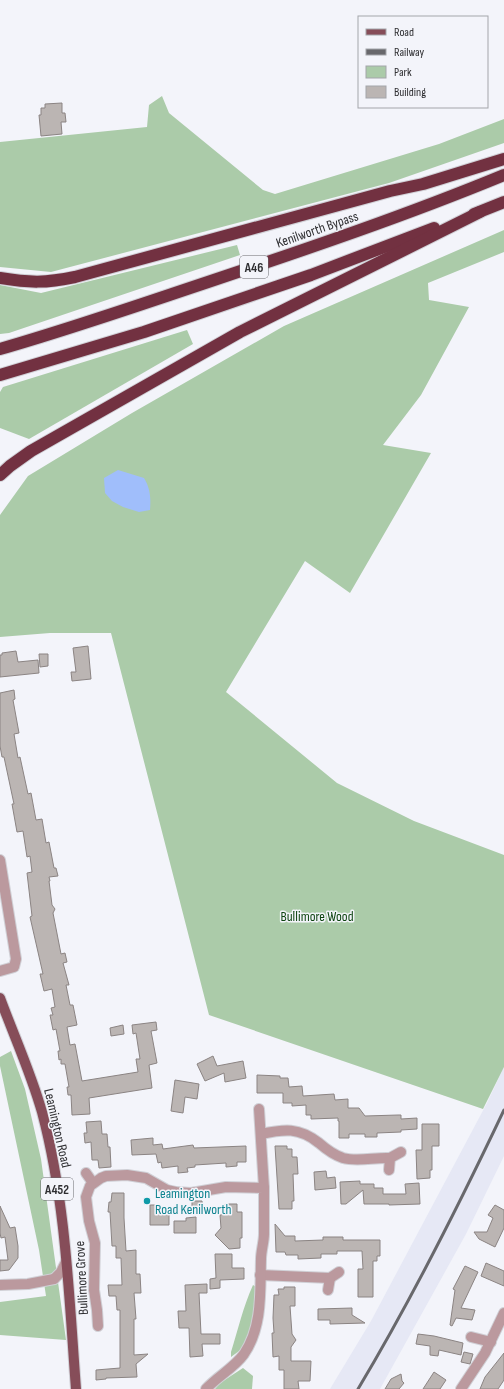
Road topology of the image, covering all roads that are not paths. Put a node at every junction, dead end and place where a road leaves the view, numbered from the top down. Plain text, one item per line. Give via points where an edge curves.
1 (504, 159) edge
2 (504, 175) edge
3 (504, 202) edge
4 (480, 212) junction
5 (0, 278) edge
6 (0, 349) edge
7 (0, 375) edge
8 (0, 475) edge
9 (0, 860) edge
10 (0, 971) edge
11 (0, 998) edge
12 (259, 1108) dead end
13 (261, 1134) junction
14 (401, 1152) dead end
15 (390, 1158) junction
16 (389, 1170) dead end
17 (86, 1173) dead end
18 (93, 1183) junction
19 (264, 1188) junction
20 (66, 1262) junction
21 (339, 1272) dead end
22 (260, 1275) junction
23 (330, 1278) junction
24 (54, 1279) junction
25 (0, 1285) edge
26 (328, 1290) dead end
27 (69, 1292) junction
28 (504, 1313) edge
29 (98, 1326) dead end
30 (471, 1337) dead end
31 (491, 1342) junction
32 (76, 1389) edge
33 (206, 1389) edge
34 (461, 1389) edge

1 - 5 highway via 423,184 75,277 50,282
2 - 6 highway, Kenilworth Bypass / A46 via 394,218 302,250
3 - 4 highway, A46
4 - 7 highway, A46 via 311,275 144,332
4 - 8 highway via 240,332 31,451
9 - 10 street via 16,959 14,966
11 - 20 main road, Leamington Road / A452 via 34,1085 44,1122 56,1178
12 - 13 street
13 - 15 street via 280,1130 295,1131 307,1135 344,1158
13 - 19 street
14 - 15 street
15 - 16 street
17 - 18 street
18 - 19 street via 106,1176 127,1175 146,1178 176,1192 191,1193 226,1187
18 - 29 street, Bullimore Grove via 86,1197 95,1243 94,1290
19 - 22 street via 264,1236
20 - 24 street
20 - 27 main road, Leamington Road / A452
21 - 23 street
22 - 23 street
22 - 33 street via 259,1313 252,1341 238,1361
23 - 26 street
24 - 25 street via 28,1284
24 - 27 street via 63,1284
27 - 32 main road, Leamington Road / A452
28 - 31 street
30 - 31 street
31 - 34 street

